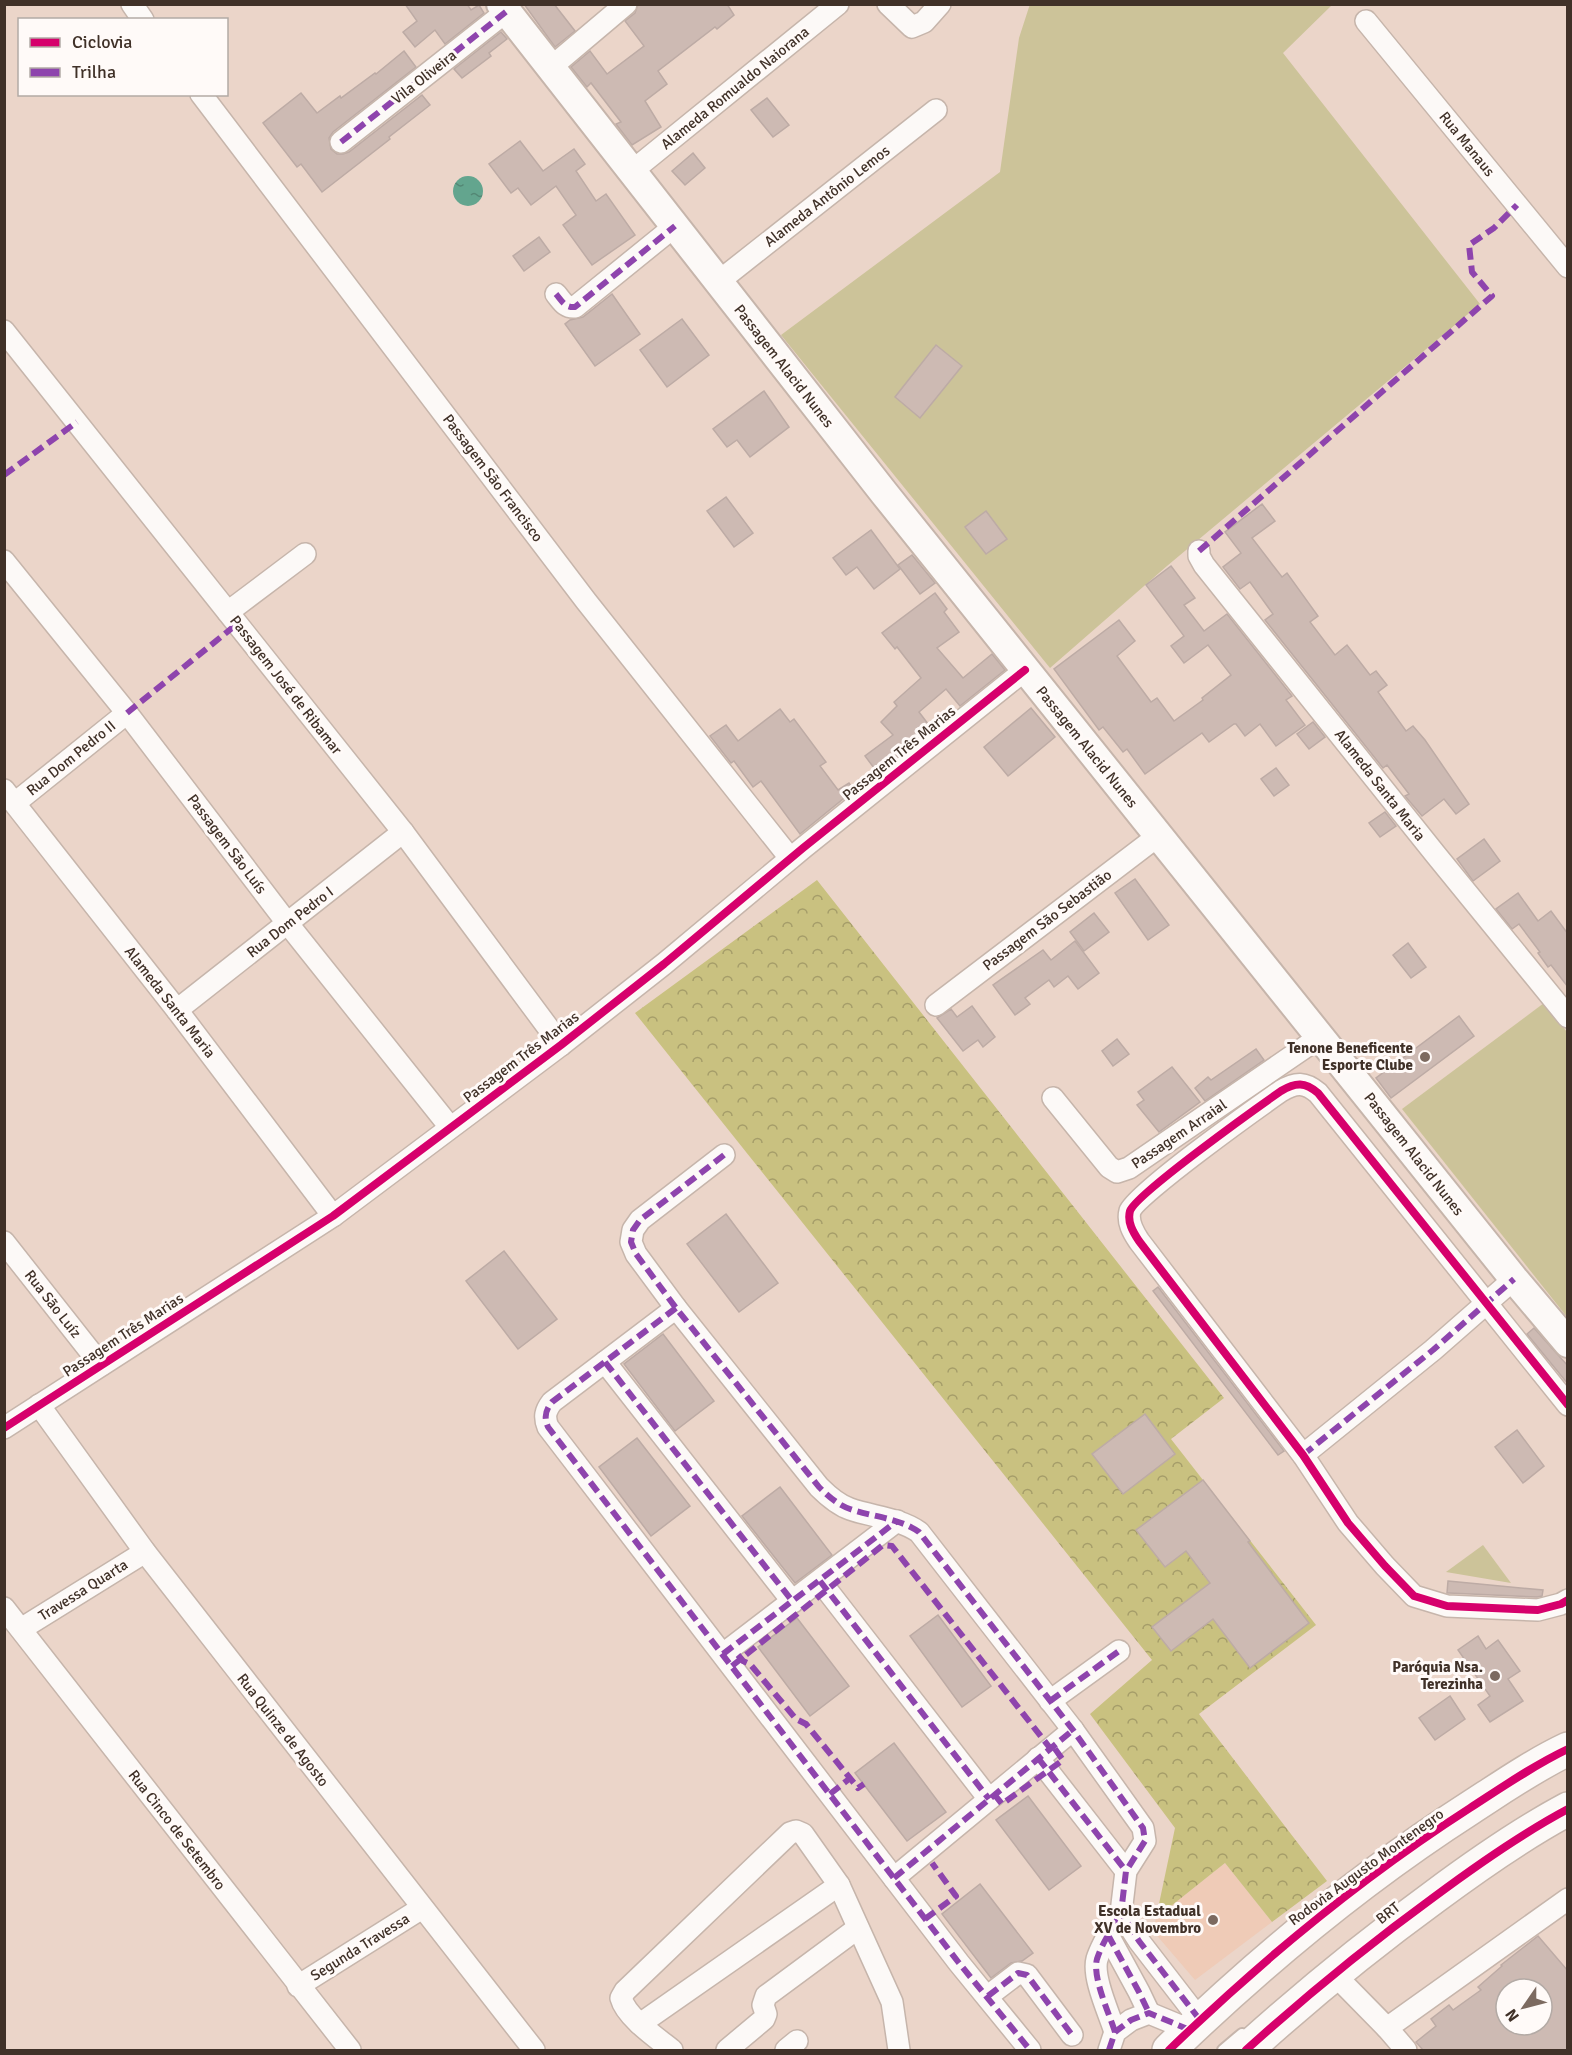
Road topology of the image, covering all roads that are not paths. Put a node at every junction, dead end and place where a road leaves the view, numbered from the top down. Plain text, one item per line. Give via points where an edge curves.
1 (132, 4) edge
2 (626, 4) edge
3 (838, 4) edge
4 (888, 4) edge
5 (940, 4) edge
6 (504, 8) edge
7 (142, 18) edge
8 (1366, 21) dead end
9 (549, 69) junction
10 (203, 96) edge
11 (936, 110) dead end
12 (340, 142) dead end
13 (631, 172) junction
14 (675, 226) junction
15 (1568, 267) edge
16 (718, 282) junction
17 (556, 294) dead end
18 (4, 331) edge
19 (1199, 551) dead end
20 (305, 554) dead end
21 (4, 561) edge
22 (228, 612) junction
23 (1025, 670) junction
24 (127, 713) junction
25 (10, 796) edge
26 (403, 832) junction
27 (1158, 836) junction
28 (790, 858) junction
29 (288, 924) junction
30 (936, 1005) dead end
31 (177, 1010) junction
32 (1568, 1017) edge
33 (1320, 1036) junction
34 (561, 1045) junction
35 (1053, 1098) dead end
36 (450, 1127) junction
37 (724, 1155) dead end
38 (333, 1216) junction
39 (4, 1242) edge
40 (1514, 1279) junction
41 (1485, 1304) junction
42 (676, 1308) junction
43 (1568, 1342) edge
44 (605, 1362) junction
45 (101, 1365) junction
46 (39, 1405) junction
47 (1568, 1405) edge
48 (4, 1428) edge
49 (1303, 1455) junction
50 (897, 1521) junction
51 (144, 1552) junction
52 (820, 1581) junction
53 (1568, 1600) edge
54 (793, 1602) junction
55 (4, 1608) edge
56 (21, 1629) junction
57 (1119, 1651) dead end
58 (723, 1654) junction
59 (1050, 1701) junction
60 (1073, 1730) junction
61 (1568, 1749) edge
62 (1038, 1758) junction
63 (989, 1799) junction
64 (1564, 1818) edge
65 (1126, 1871) junction
66 (894, 1878) junction
67 (839, 1886) junction
68 (1568, 1899) edge
69 (422, 1908) junction
70 (1121, 1913) junction
71 (858, 1928) junction
72 (1108, 1935) junction
73 (1333, 1973) junction
74 (298, 1986) junction
75 (988, 1996) junction
76 (1149, 2013) junction
77 (640, 2024) junction
78 (1387, 2028) junction
79 (1187, 2033) edge
80 (1072, 2035) dead end
81 (1247, 2039) edge
82 (1112, 2041) edge
83 (350, 2050) edge
84 (534, 2050) edge
85 (672, 2050) edge
86 (727, 2050) edge
87 (898, 2050) edge
88 (1030, 2050) edge
89 (1223, 2050) edge
90 (1406, 2050) edge

1 - 7 street
2 - 9 street
3 - 13 street, Alameda Romualdo Naiorana
4 - 5 street via 912,27 924,22
6 - 9 main road, Passagem Alacid Nunes
6 - 12 street, Vila Oliveira
8 - 15 street, Rua Manaus
9 - 13 main road, Passagem Alacid Nunes
10 - 28 street, Passagem São Francisco via 579,592
11 - 16 street, Alameda Antônio Lemos
13 - 14 main road, Passagem Alacid Nunes
14 - 16 main road, Passagem Alacid Nunes
14 - 17 street via 574,307 564,305
16 - 23 main road, Passagem Alacid Nunes
18 - 22 street, Passagem José de Ribamar
19 - 32 street, Alameda Santa Maria via 1204,565
20 - 22 street
21 - 24 street, Passagem São Luís
22 - 26 street, Passagem José de Ribamar
23 - 27 main road, Passagem Alacid Nunes
23 - 28 street, Passagem Três Marias
24 - 25 street, Rua Dom Pedro II
24 - 29 street, Passagem São Luís
25 - 31 street, Alameda Santa Maria
26 - 29 street, Rua Dom Pedro I
26 - 34 street, Passagem José de Ribamar
27 - 30 street, Passagem São Sebastião
27 - 33 main road, Passagem Alacid Nunes
28 - 34 street, Passagem Três Marias
29 - 31 street, Rua Dom Pedro I
29 - 36 street, Passagem São Luís
31 - 38 street, Alameda Santa Maria
33 - 35 street, Passagem Arraial via 1129,1168 1117,1172
33 - 40 main road, Passagem Alacid Nunes
34 - 36 street, Passagem Três Marias
36 - 38 street, Passagem Três Marias
37 - 42 street via 640,1220 633,1230 631,1242 636,1254
38 - 45 street, Passagem Três Marias
39 - 45 street, Rua São Luíz
40 - 41 street
40 - 43 main road, Passagem Alacid Nunes
41 - 47 street
41 - 49 street
41 - 49 street via 1318,1093 1304,1084 1290,1085 1265,1102 1140,1198 1129,1218 1136,1236
42 - 44 street
42 - 50 street via 831,1499 848,1508
44 - 54 street
44 - 58 street via 552,1402 546,1410 548,1427
45 - 46 street, Passagem Três Marias
46 - 48 street, Passagem Três Marias
46 - 51 street, Rua Quinze de Agosto
49 - 53 street via 1348,1523 1414,1596 1447,1606 1538,1610
50 - 52 street
50 - 59 street via 908,1524 932,1546
51 - 56 street, Travessa Quarta
51 - 69 street, Rua Quinze de Agosto
52 - 54 street
52 - 63 street
54 - 58 street
55 - 56 street, Rua Cinco de Setembro
56 - 74 street, Rua Cinco de Setembro
57 - 59 street
58 - 66 street
59 - 60 street
60 - 62 street
60 - 65 street via 1143,1828 1145,1840
61 - 79 main road, Rodovia Augusto Montenegro via 1437,1829 1351,1891 1288,1941
62 - 63 street
62 - 65 street
63 - 66 street
64 - 73 main road via 1475,1866
65 - 70 street
66 - 75 street
67 - 71 street
67 - 77 street
67 - 77 street via 803,1834 790,1833 625,1991 622,2004
68 - 78 street
69 - 74 street, Segunda Travessa
69 - 84 street, Rua Quinze de Agosto
70 - 72 street
70 - 79 street
71 - 86 street via 766,1996 764,2019
71 - 87 street via 892,2002
72 - 76 street
72 - 82 street via 1097,1960
73 - 78 street
73 - 81 main road
74 - 83 street, Rua Cinco de Setembro
75 - 80 street via 1022,1972
75 - 88 street
76 - 79 street
76 - 82 street via 1131,2020
77 - 85 street
78 - 90 street
81 - 89 lane

